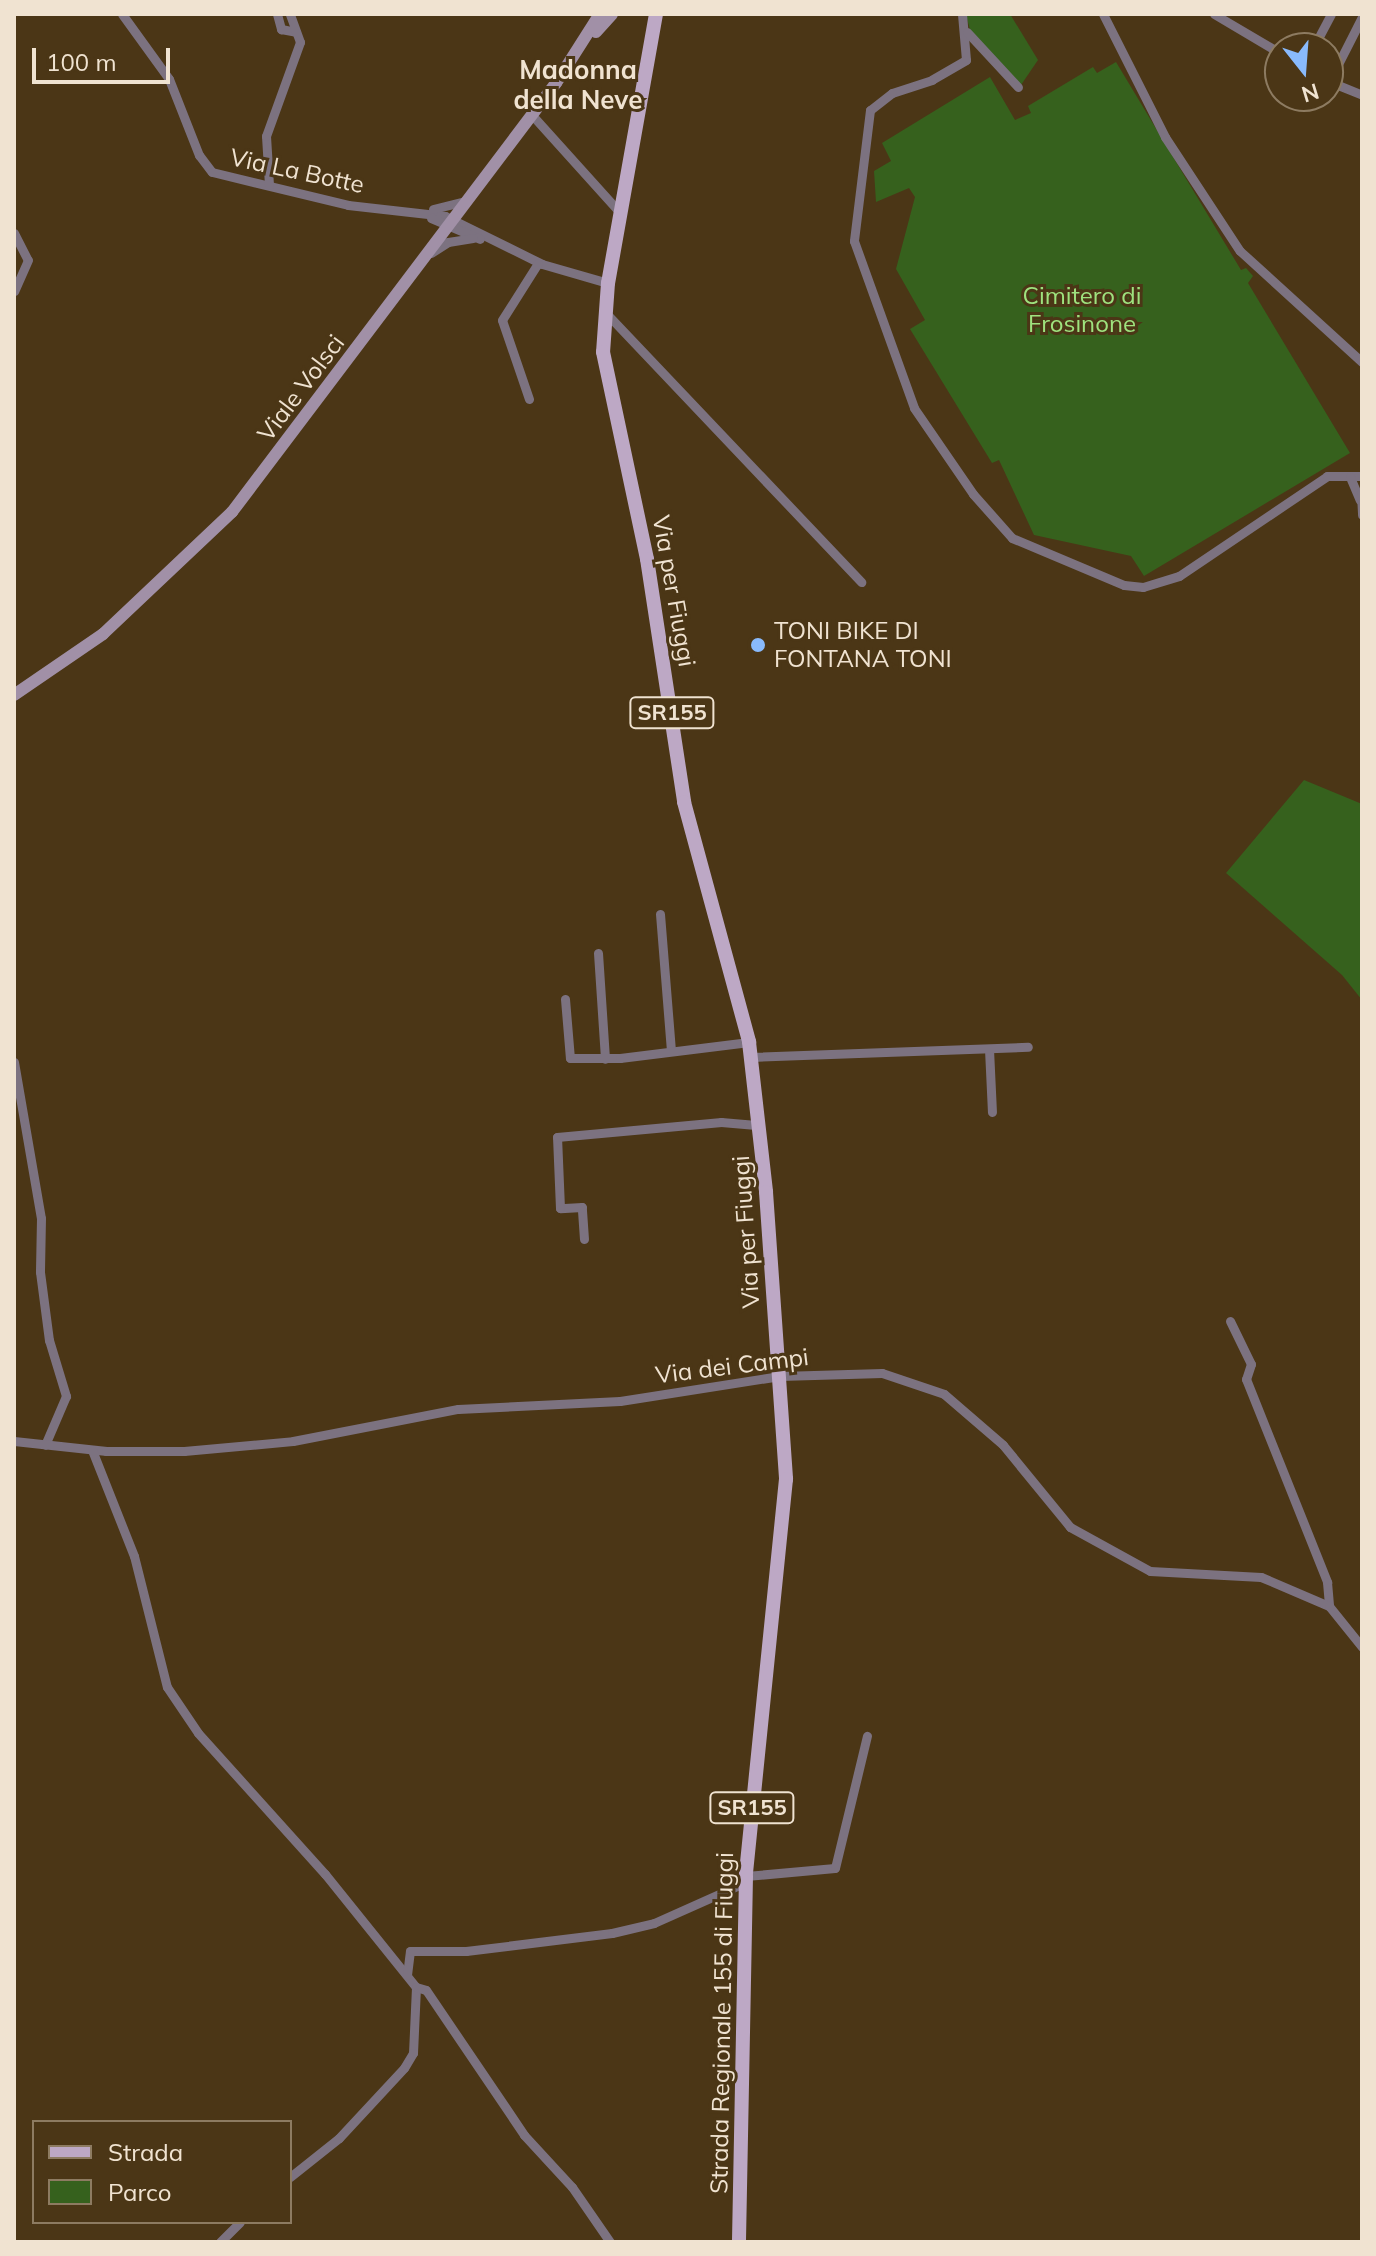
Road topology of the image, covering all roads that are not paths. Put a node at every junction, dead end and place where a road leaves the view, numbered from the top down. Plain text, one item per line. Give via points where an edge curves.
1 (122, 14) edge
2 (277, 14) edge
3 (290, 14) edge
4 (600, 14) edge
5 (612, 14) edge
6 (647, 14) edge
7 (656, 14) edge
8 (962, 14) edge
9 (1103, 14) edge
10 (1214, 14) edge
11 (1331, 14) edge
12 (1362, 17) edge
13 (296, 32) junction
14 (967, 32) junction
15 (1321, 32) edge
16 (1264, 44) edge
17 (648, 50) junction
18 (1344, 52) edge
19 (573, 58) junction
20 (1018, 87) dead end
21 (532, 115) junction
22 (269, 185) junction
23 (469, 200) junction
24 (413, 211) junction
25 (621, 214) junction
26 (425, 215) junction
27 (452, 223) junction
28 (469, 227) junction
29 (14, 233) edge
30 (476, 238) junction
31 (493, 241) junction
32 (428, 255) junction
33 (538, 263) junction
34 (608, 283) junction
35 (14, 291) edge
36 (606, 313) junction
37 (1362, 362) edge
38 (529, 399) dead end
39 (1362, 476) edge
40 (1350, 477) junction
41 (1361, 495) edge
42 (1362, 515) edge
43 (861, 582) dead end
44 (14, 695) edge
45 (660, 914) dead end
46 (598, 953) dead end
47 (565, 999) dead end
48 (749, 1042) junction
49 (1028, 1047) dead end
50 (989, 1049) junction
51 (671, 1051) junction
52 (751, 1057) junction
53 (605, 1059) junction
54 (14, 1062) edge
55 (992, 1112) dead end
56 (759, 1125) junction
57 (584, 1239) dead end
58 (1230, 1321) dead end
59 (780, 1376) junction
60 (14, 1441) edge
61 (45, 1445) junction
62 (92, 1450) junction
63 (1329, 1606) junction
64 (1362, 1647) edge
65 (867, 1736) dead end
66 (746, 1879) junction
67 (407, 1975) junction
68 (416, 1987) junction
69 (292, 2175) edge
70 (238, 2224) edge
71 (220, 2242) edge
72 (610, 2242) edge
73 (739, 2242) edge

1 - 22 street, Via La Botte via 169,79 205,165 224,176
2 - 13 street via 281,29
3 - 13 street
4 - 19 main road, Viale Volsci
5 - 19 main road, Viale Volsci
6 - 17 main road, Via per Fiuggi
7 - 17 main road, Via per Fiuggi
8 - 14 street
9 - 37 street via 1165,137 1240,251
10 - 16 street
11 - 15 street
12 - 18 street
13 - 22 street via 300,42 266,136
14 - 20 street
14 - 40 street via 968,52 958,67 892,93 870,110 854,241 914,408 973,494 1012,538 1124,585 1143,587 1179,576 1327,476
17 - 25 main road, Via per Fiuggi / SR155
19 - 21 main road, Viale Volsci
21 - 23 main road, Viale Volsci
21 - 25 street
22 - 24 street, Via La Botte via 348,205
23 - 24 street
23 - 27 main road, Viale Volsci
23 - 28 street
24 - 26 street
24 - 27 street
25 - 34 main road, Via per Fiuggi / SR155
26 - 27 street
26 - 32 street via 433,228
27 - 28 street
27 - 30 street
27 - 32 main road, Viale Volsci
28 - 31 street
29 - 35 street via 28,260
30 - 31 street
30 - 32 street via 448,242
31 - 33 street
32 - 44 main road, Viale Volsci via 232,512 103,634
33 - 34 street
33 - 38 street via 502,320
34 - 36 main road, Via per Fiuggi / SR155
36 - 43 street
36 - 48 main road, Via per Fiuggi / SR155 via 607,386 647,559 684,802
39 - 40 street
40 - 41 street
41 - 42 street
45 - 51 street
46 - 53 street
47 - 53 street via 570,1058
48 - 51 street
48 - 52 main road, Via per Fiuggi / SR155
49 - 50 street
50 - 52 street
50 - 55 street
51 - 53 street
52 - 56 main road, Via per Fiuggi / SR155
54 - 61 street via 39,1205 49,1340 66,1396
56 - 57 street via 721,1122 557,1137 560,1208 582,1207
56 - 59 main road, Via per Fiuggi / SR155
58 - 63 street via 1251,1364 1246,1379 1323,1571
59 - 62 street, Via dei Campi via 620,1401 458,1409 293,1441 184,1451
59 - 63 street, Via dei Campi via 882,1373 944,1394 1003,1445 1070,1527 1150,1571 1261,1577
59 - 66 main road, Strada Regionale 155 di Fiuggi / SR155 via 786,1479
60 - 61 street, Via dei Campi
61 - 62 street, Via dei Campi
62 - 67 street via 134,1556 167,1687 198,1733
63 - 64 street, Via dei Campi
65 - 66 street via 835,1868
66 - 67 street via 654,1923 608,1934 466,1951 410,1951
66 - 73 main road, Strada Regionale 155 di Fiuggi / SR155
67 - 68 street
68 - 69 street via 413,2053 404,2068 339,2138
68 - 72 street via 426,1990 524,2135 572,2187
70 - 71 street

